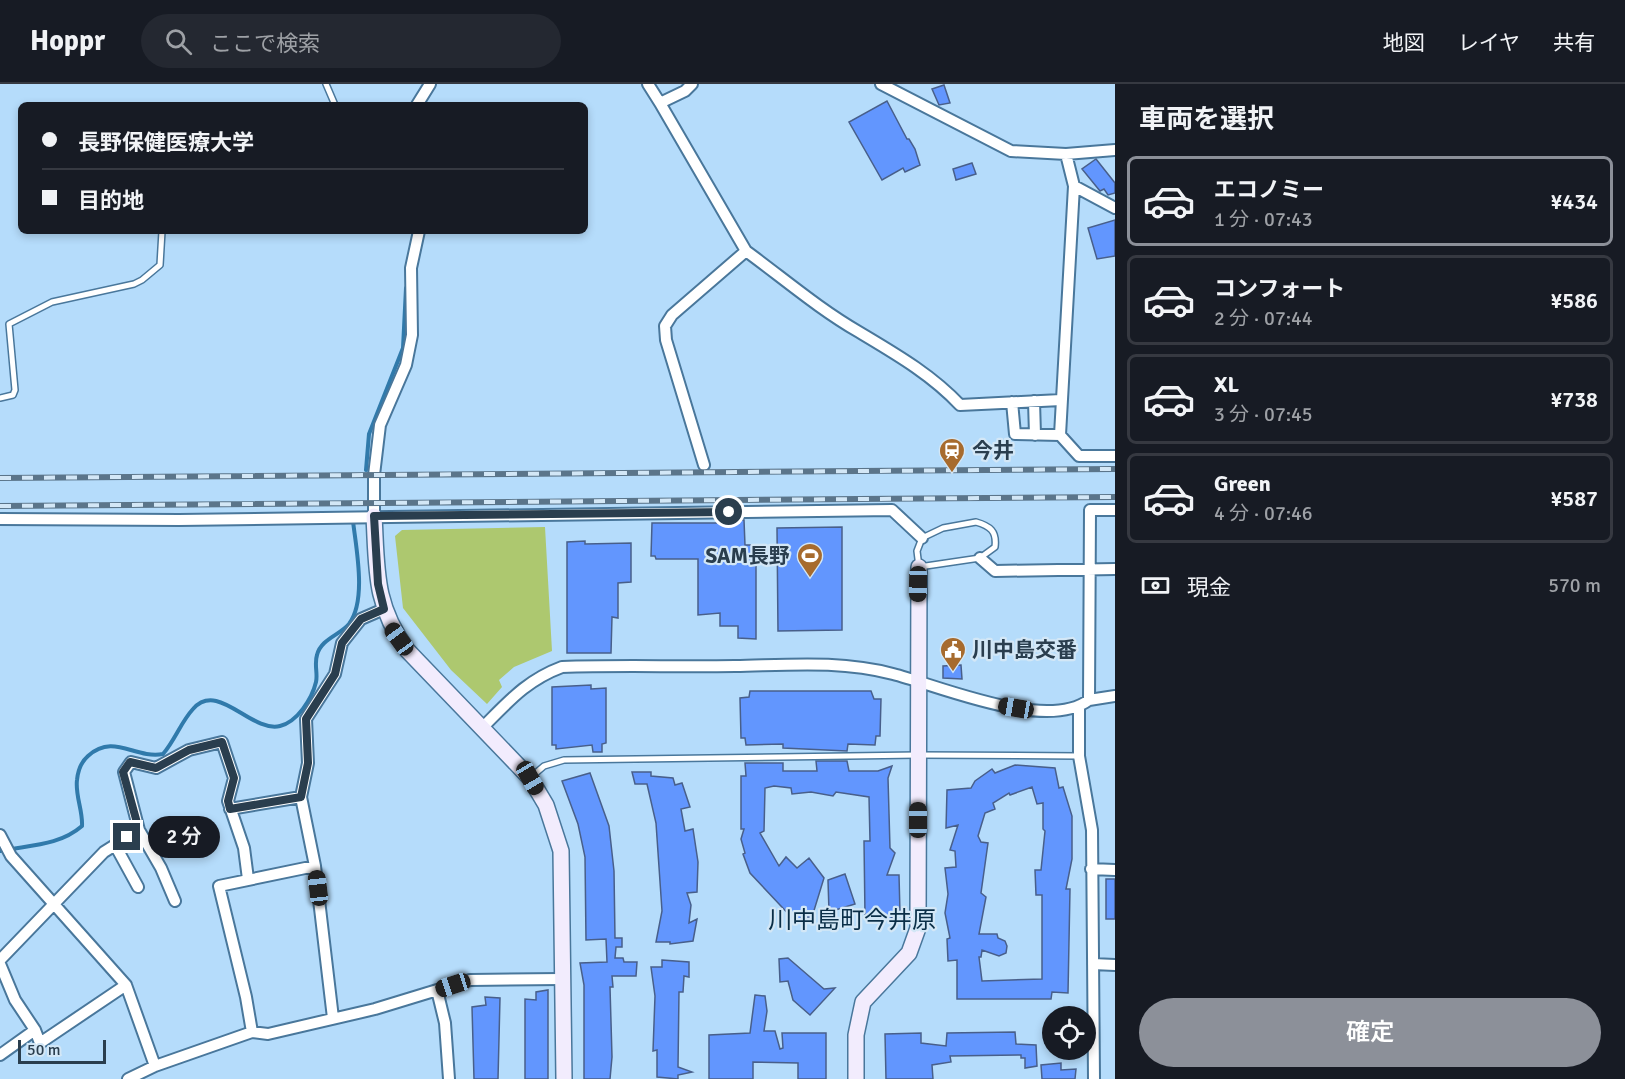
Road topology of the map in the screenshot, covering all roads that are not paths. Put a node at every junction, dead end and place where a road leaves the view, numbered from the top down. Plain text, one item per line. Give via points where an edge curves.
1 (326, 84) edge
2 (430, 84) edge
3 (648, 84) edge
4 (692, 84) edge
5 (881, 84) edge
6 (334, 102) edge
7 (419, 102) edge
8 (660, 103) junction
9 (1115, 150) edge
10 (1066, 153) junction
11 (1074, 186) junction
12 (1115, 208) edge
13 (162, 234) edge
14 (418, 234) edge
15 (746, 251) junction
16 (0, 398) edge
17 (1061, 400) junction
18 (1034, 401) junction
19 (1012, 402) junction
20 (1035, 435) junction
21 (1060, 435) junction
22 (1115, 456) edge
23 (704, 465) dead end
24 (1115, 510) edge
25 (374, 516) junction
26 (0, 519) edge
27 (922, 538) junction
28 (980, 558) junction
29 (919, 567) junction
30 (1089, 568) junction
31 (1115, 569) edge
32 (384, 609) junction
33 (917, 682) junction
34 (1115, 696) edge
35 (1089, 700) junction
36 (1079, 708) junction
37 (483, 727) junction
38 (918, 755) junction
39 (1079, 756) junction
40 (530, 778) junction
41 (301, 797) junction
42 (230, 809) junction
43 (139, 830) junction
44 (2, 840) edge
45 (115, 845) junction
46 (315, 866) junction
47 (1091, 869) junction
48 (1115, 870) edge
49 (248, 879) junction
50 (138, 887) dead end
51 (175, 901) dead end
52 (54, 905) junction
53 (0, 962) edge
54 (1093, 964) junction
55 (1115, 965) edge
56 (562, 979) junction
57 (126, 985) junction
58 (437, 990) junction
59 (333, 1018) junction
60 (35, 1030) junction
61 (252, 1032) junction
62 (0, 1055) edge
63 (155, 1066) junction
64 (128, 1079) edge
65 (449, 1079) edge
66 (564, 1079) edge
67 (856, 1079) edge
68 (1094, 1079) edge

1 - 6 lane
2 - 7 street
3 - 8 street
4 - 8 street
5 - 10 street via 1011,152
8 - 15 street
9 - 10 street
10 - 11 street
11 - 12 street
11 - 17 street
13 - 16 lane via 160,264 142,280 52,302 9,324 15,390 13,395
14 - 25 street via 411,268 412,335 406,365 380,425
15 - 19 street via 858,332 922,372 960,405
15 - 23 street via 672,315 665,326
17 - 18 street
17 - 21 street
18 - 19 street
18 - 20 street
19 - 20 street via 1015,434
20 - 21 street
21 - 22 street via 1079,456
24 - 30 street via 1090,510
25 - 26 street
25 - 27 street via 892,510
25 - 32 street via 378,588
27 - 28 lane via 959,524 976,522 988,526 993,531 995,547
27 - 29 lane via 917,551
28 - 29 lane
28 - 30 street via 995,571
29 - 33 street
30 - 31 street
30 - 35 street
32 - 37 street via 391,628 407,650
32 - 41 street via 361,619 342,643 335,674 306,719 308,763
33 - 36 street via 1036,711
33 - 37 street via 847,664 562,667 539,675
33 - 38 street
34 - 35 street
35 - 36 street
36 - 39 street
37 - 40 street
38 - 39 lane
38 - 40 lane via 564,760 544,766
38 - 67 street via 918,928 909,953 863,1002 856,1035
39 - 47 street via 1092,830
40 - 56 street via 546,806 561,851
41 - 42 street
41 - 46 street
42 - 43 street via 228,801 234,778 222,742 189,750 156,768 130,762 123,772
42 - 49 street via 244,848
43 - 45 street
43 - 51 street
44 - 52 street
45 - 50 street
45 - 52 street
46 - 49 street
46 - 59 street
47 - 48 street
47 - 54 street
49 - 61 street via 219,886
52 - 53 street
52 - 57 street
53 - 60 street via 15,1000
54 - 55 street
54 - 68 street
56 - 58 street via 470,980
56 - 66 street
57 - 60 street via 40,1043
57 - 63 street
58 - 59 street
58 - 65 street via 445,1023
59 - 61 street via 268,1034
60 - 62 street
61 - 63 street
63 - 64 street

